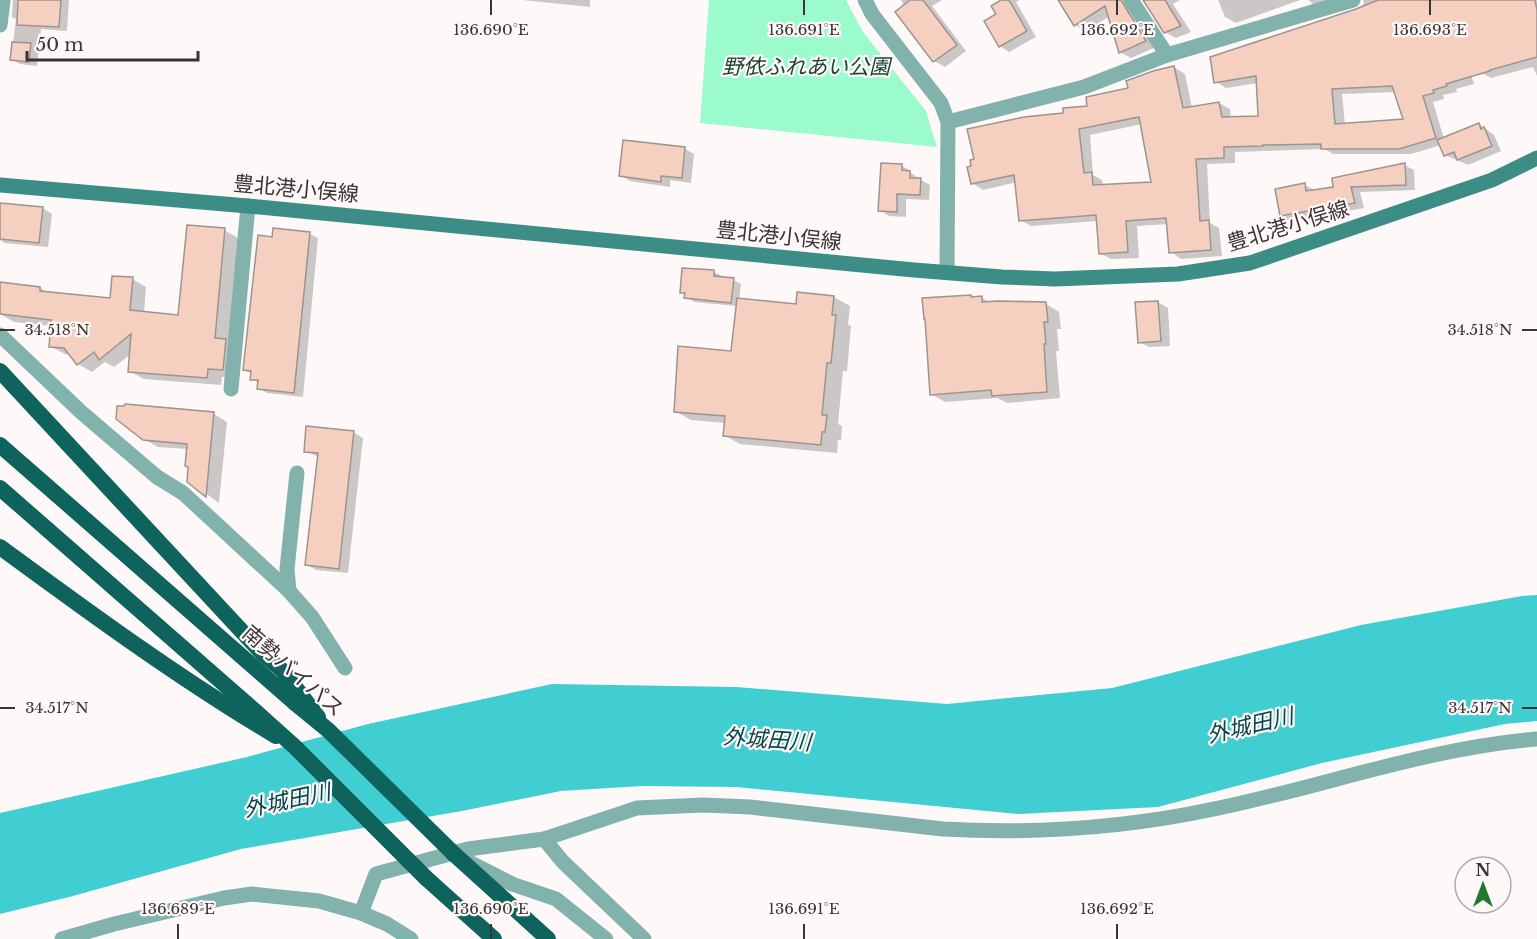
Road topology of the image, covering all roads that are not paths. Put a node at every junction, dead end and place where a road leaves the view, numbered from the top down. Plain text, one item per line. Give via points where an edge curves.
1 (3, 0) edge
2 (865, 0) edge
3 (1131, 0) edge
4 (1353, 0) edge
5 (1334, 3) edge
6 (0, 25) edge
7 (1167, 55) junction
8 (948, 122) junction
9 (1537, 158) edge
10 (0, 185) edge
11 (248, 206) junction
12 (947, 272) junction
13 (0, 335) edge
14 (0, 371) edge
15 (231, 389) dead end
16 (0, 445) edge
17 (297, 473) dead end
18 (0, 488) edge
19 (0, 548) edge
20 (290, 591) junction
21 (345, 668) dead end
22 (328, 730) junction
23 (1537, 739) edge
24 (295, 747) junction
25 (544, 839) junction
26 (454, 854) junction
27 (361, 913) junction
28 (62, 939) edge
29 (411, 939) edge
30 (494, 939) edge
31 (548, 939) edge
32 (606, 939) edge
33 (644, 939) edge

1 - 6 street
2 - 8 street via 941,103
3 - 7 street
4 - 5 street
5 - 7 street
7 - 8 street via 1084,87
8 - 12 street
9 - 12 main road, 豊北港小俣線 via 1492,180 1250,263 1178,274 1065,279
10 - 11 main road, 豊北港小俣線
11 - 12 main road, 豊北港小俣線
11 - 15 street
13 - 20 street via 81,412 157,477 183,493
14 - 22 highway via 283,671
16 - 22 highway, 南勢バイパス, bridge
17 - 20 street via 287,569
18 - 24 highway, bridge
19 - 24 highway via 228,708
20 - 21 street
22 - 26 highway, 南勢バイパス, bridge
23 - 25 street via 1504,741 1440,754 1214,809 1117,825 963,830 702,805 637,808
24 - 30 highway, bridge via 426,878
25 - 27 street via 468,849 376,874
25 - 33 street
26 - 31 highway, 南勢バイパス
26 - 32 street via 512,884 556,899
27 - 28 street via 319,901 252,894
27 - 29 street

